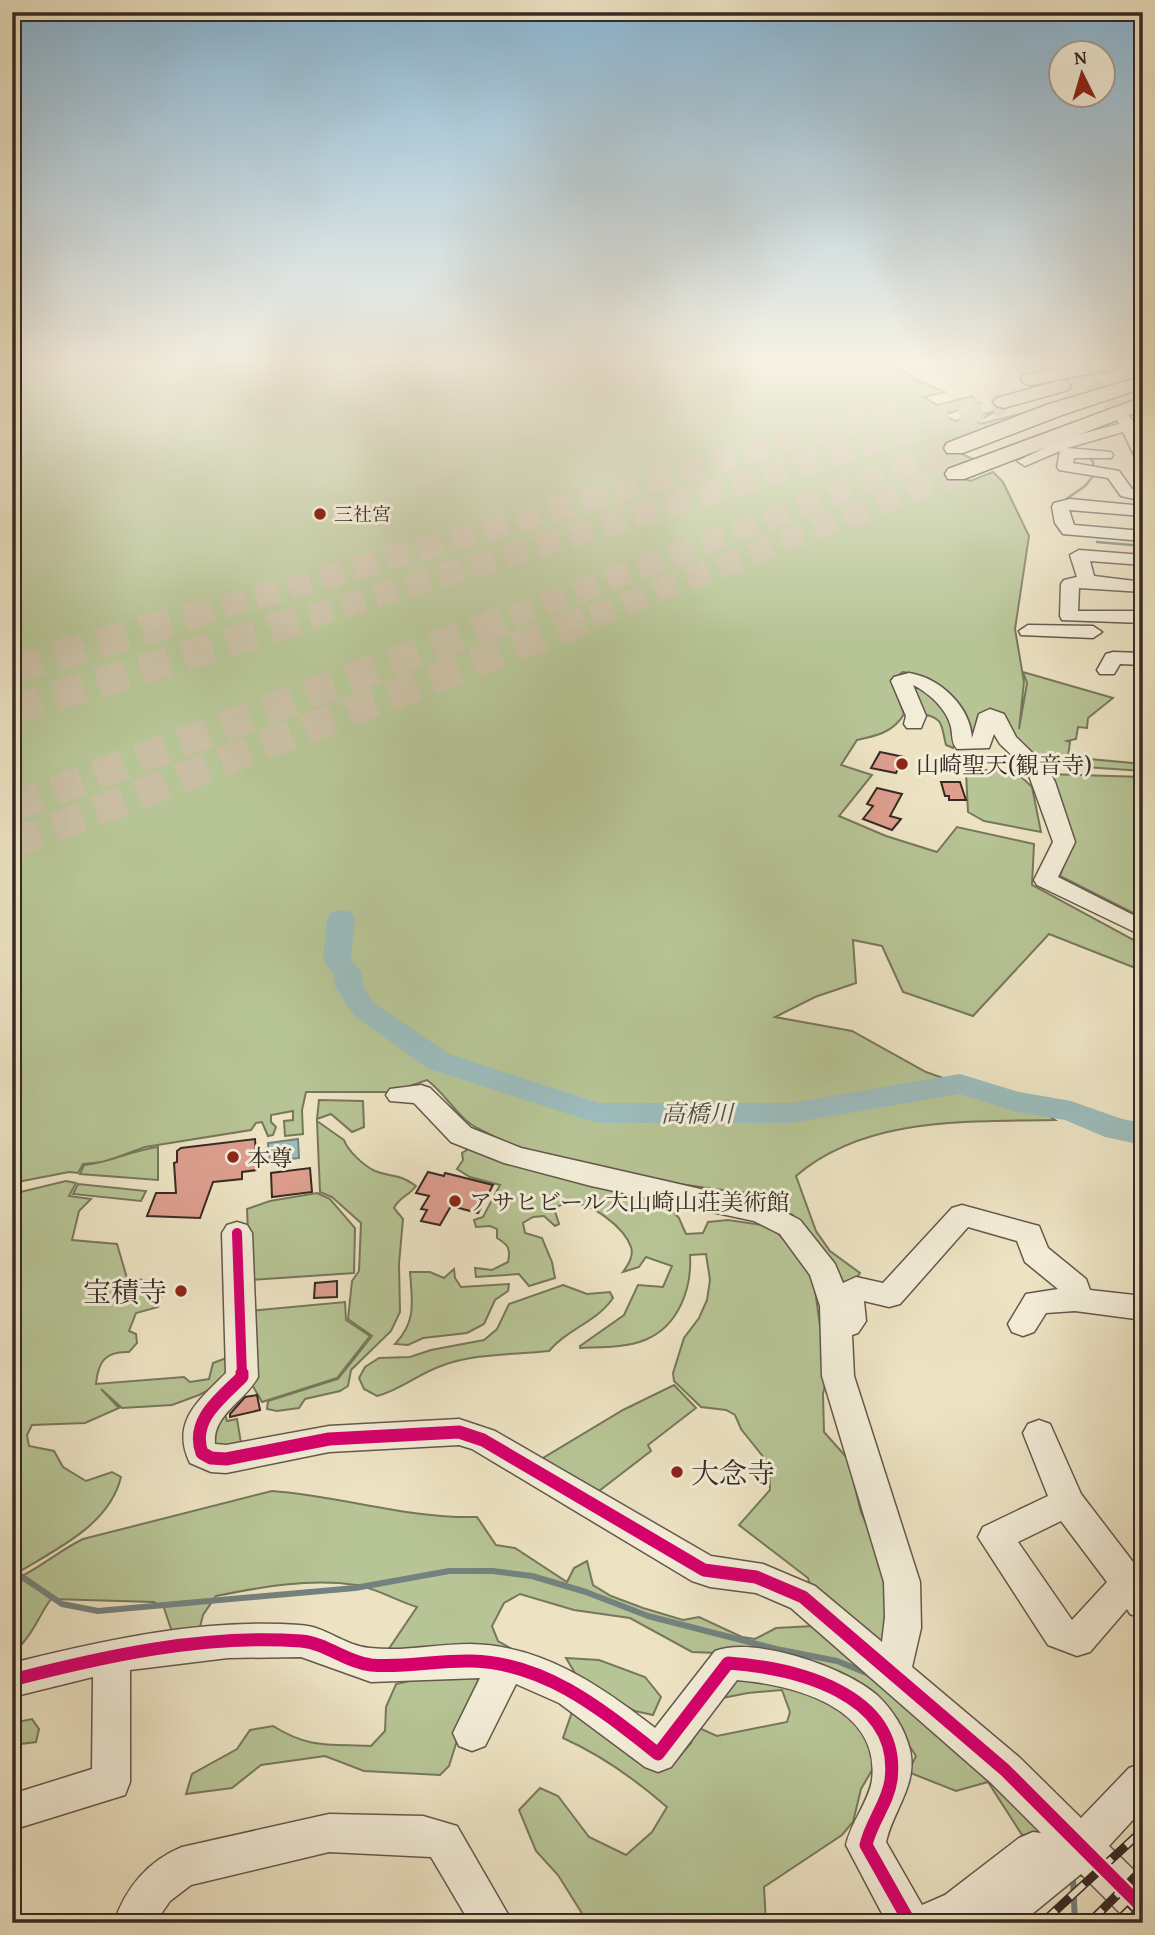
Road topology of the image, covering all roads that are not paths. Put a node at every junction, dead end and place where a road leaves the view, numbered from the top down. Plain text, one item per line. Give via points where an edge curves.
1 (1008, 454) edge
2 (1043, 454) edge
3 (1068, 454) edge
4 (1092, 454) edge
5 (1105, 455) joint
6 (1025, 461) dead end
7 (1101, 472) junction
8 (956, 474) tunnel mouth
9 (1143, 496) edge
10 (1143, 511) edge
11 (1143, 536) edge
12 (1143, 560) edge
13 (1087, 581) junction
14 (1143, 587) edge
15 (1143, 617) edge
16 (1028, 631) dead end
17 (1143, 631) edge
18 (1104, 633) junction
19 (1143, 645) edge
20 (1143, 659) edge
21 (1107, 670) dead end
22 (914, 724) dead end
23 (1143, 929) edge
24 (399, 1095) dead end
25 (236, 1233) dead end
26 (1075, 1300) junction
27 (1143, 1308) edge
28 (1023, 1324) dead end
29 (836, 1334) junction
30 (1039, 1433) dead end
31 (1067, 1502) junction
32 (1135, 1594) edge
33 (112, 1657) junction
34 (506, 1665) junction
35 (892, 1672) junction
36 (12, 1680) edge
37 (472, 1733) dead end
38 (1143, 1781) edge
39 (14, 1812) edge
40 (1076, 1852) junction
41 (1143, 1908) edge
42 (134, 1923) edge
43 (493, 1923) edge
44 (910, 1923) edge
45 (928, 1923) edge
46 (988, 1923) edge

1 - 8 highway
2 - 6 street
3 - 7 street via 1065,467
4 - 5 street
5 - 7 street
7 - 9 street via 1113,474 1127,493
10 - 11 street via 1060,506 1069,530
12 - 13 street via 1079,555
13 - 14 street
13 - 15 street via 1070,583 1069,616
16 - 18 street
17 - 18 street
18 - 19 street via 1126,644
20 - 21 street via 1113,658
22 - 23 street via 916,716 901,681 906,678 926,685 951,707 964,745 982,744 986,718 997,718 1007,740 1036,767 1064,842 1045,880
24 - 29 street via 421,1094 461,1135 514,1156 777,1218 790,1227 824,1272 835,1306
25 - 35 street via 242,1377 198,1426 197,1446 202,1453 226,1459 327,1437 459,1433 483,1440 704,1570 747,1575 803,1597
26 - 27 street
26 - 28 street via 1037,1302
26 - 29 street via 1075,1287 1035,1254 1029,1234 962,1215 889,1296 856,1288 848,1297 851,1321
29 - 35 street via 838,1376 902,1582 903,1642
30 - 31 street
31 - 32 street
31 - 32 street via 995,1537 1061,1634 1077,1640
33 - 34 street via 198,1644 304,1641 367,1665 473,1661
33 - 36 street
33 - 39 street via 111,1782
34 - 37 street
34 - 44 street via 547,1676 585,1696 658,1754 728,1663 787,1670 854,1698 874,1716 893,1759 891,1782 867,1832 866,1845
35 - 40 street via 1005,1770
38 - 40 street
40 - 41 street
40 - 45 street via 1033,1852 959,1910
40 - 46 street
42 - 43 street via 156,1887 182,1867 329,1833 443,1840

